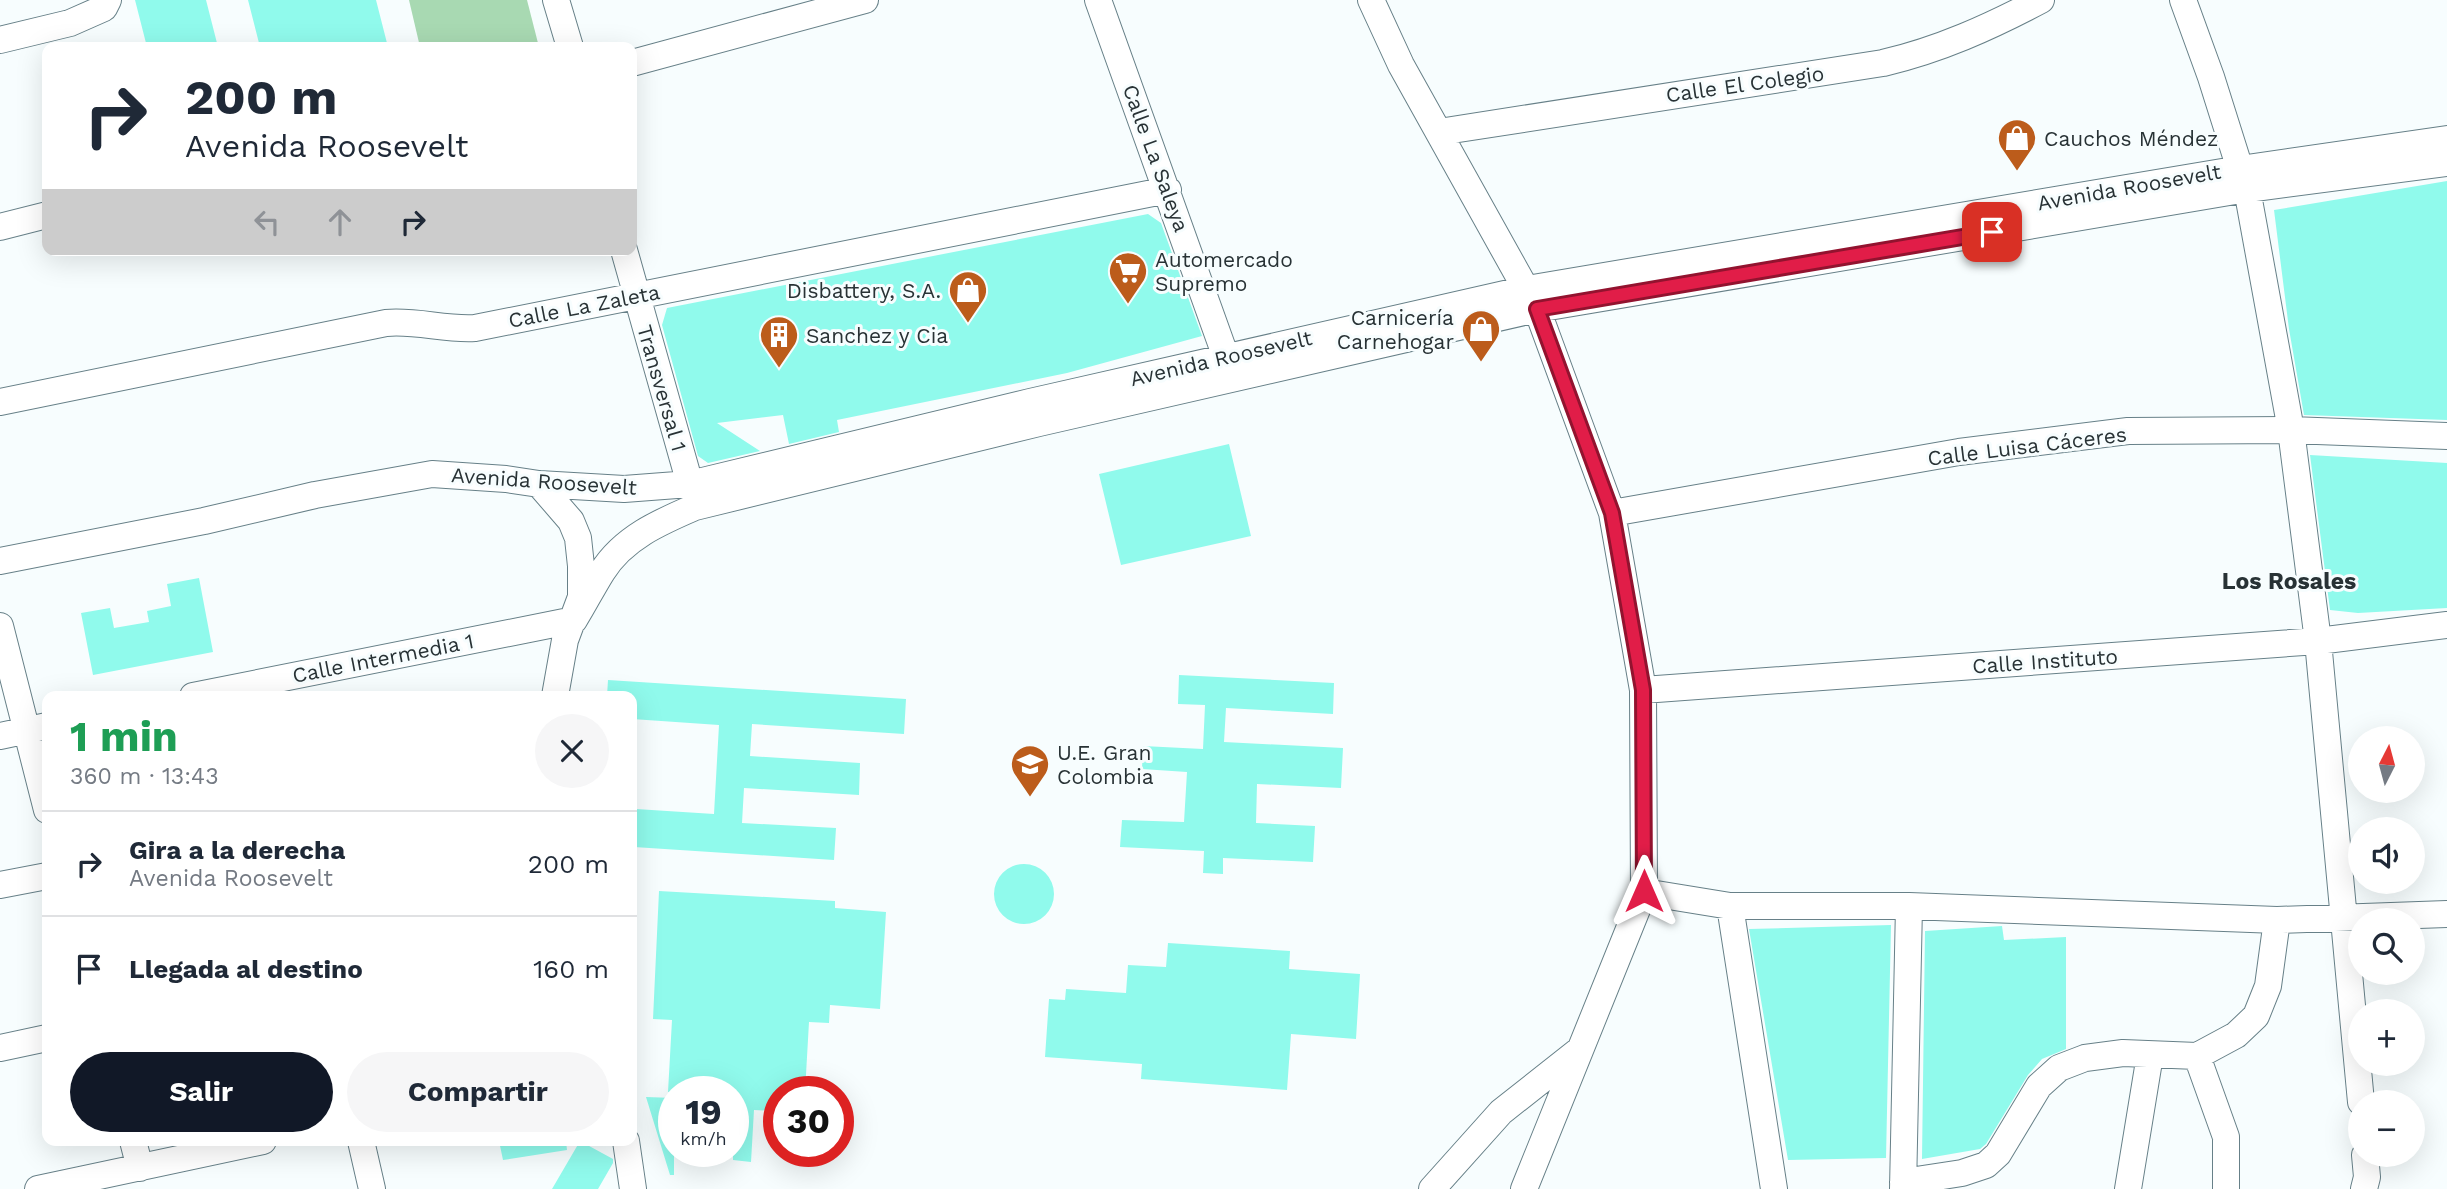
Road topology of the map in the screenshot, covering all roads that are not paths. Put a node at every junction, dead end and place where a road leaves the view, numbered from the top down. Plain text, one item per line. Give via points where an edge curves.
1 (108, 0) edge
2 (556, 0) edge
3 (865, 0) edge
4 (1098, 0) edge
5 (1371, 0) edge
6 (2041, 0) edge
7 (2183, 0) edge
8 (1995, 11) edge
9 (0, 40) edge
10 (569, 42) edge
11 (637, 62) edge
12 (1439, 132) junction
13 (2447, 139) edge
14 (2447, 149) edge
15 (2447, 163) edge
16 (2285, 173) junction
17 (2244, 179) junction
18 (1168, 190) junction
19 (42, 216) edge
20 (0, 227) edge
21 (626, 256) edge
22 (637, 297) junction
23 (1532, 299) junction
24 (1230, 367) junction
25 (0, 402) edge
26 (2291, 430) junction
27 (2447, 436) edge
28 (539, 484) junction
29 (690, 484) junction
30 (1612, 513) junction
31 (0, 561) edge
32 (574, 620) junction
33 (2447, 625) edge
34 (0, 626) edge
35 (2318, 642) junction
36 (1643, 690) junction
37 (218, 691) edge
38 (556, 691) edge
39 (38, 728) edge
40 (0, 736) edge
41 (42, 764) edge
42 (42, 877) edge
43 (0, 885) edge
44 (1644, 891) junction
45 (1730, 906) junction
46 (1909, 906) junction
47 (2447, 914) edge
48 (2345, 917) junction
49 (2277, 920) junction
50 (42, 1039) edge
51 (0, 1048) edge
52 (1578, 1051) junction
53 (2150, 1055) junction
54 (2197, 1056) junction
55 (2360, 1090) edge
56 (134, 1146) edge
57 (238, 1146) edge
58 (362, 1146) edge
59 (627, 1146) edge
60 (2366, 1167) edge
61 (140, 1168) junction
62 (1903, 1186) edge
63 (38, 1189) edge
64 (372, 1189) edge
65 (634, 1189) edge
66 (1432, 1189) edge
67 (1524, 1189) edge
68 (1774, 1189) edge
69 (2128, 1189) edge
70 (2225, 1189) edge
71 (2364, 1189) edge

1 - 9 street via 98,13
2 - 10 street
3 - 11 street
4 - 18 street, Calle La Saleya
5 - 12 street
6 - 8 street, Calle El Colegio
7 - 17 street
8 - 12 street, Calle El Colegio via 1933,49 1856,69
12 - 23 street
13 - 16 street, Avenida Roosevelt
14 - 16 street
15 - 16 street, Avenida Roosevelt
16 - 17 street, Avenida Roosevelt
17 - 23 street, Avenida Roosevelt
17 - 26 street
18 - 22 street, Calle La Zaleta
18 - 24 street, Calle La Saleya
19 - 20 street
21 - 22 street, Transversal 1
22 - 25 street, Calle La Zaleta via 475,328 386,323
22 - 29 street, Transversal 1
23 - 24 street, Avenida Roosevelt
23 - 30 street
24 - 29 street, Avenida Roosevelt via 1030,402
24 - 32 street, Avenida Roosevelt via 695,507 641,532 603,570
26 - 27 street, Calle Luisa Cáceres
26 - 30 street, Calle Luisa Cáceres via 2128,432 2063,439 1959,452
26 - 35 street
28 - 29 street, Avenida Roosevelt via 624,489
28 - 31 street, Avenida Roosevelt via 432,474
28 - 32 street via 578,538 581,597
30 - 36 street
32 - 37 street, Calle Intermedia 1
32 - 38 street via 565,640
33 - 35 street, Calle Instituto
34 - 39 street
35 - 36 street, Calle Instituto
35 - 48 street
36 - 44 street
39 - 40 street
39 - 41 street
42 - 43 street
44 - 45 street
44 - 52 street
45 - 46 street
45 - 68 street
46 - 49 street
46 - 62 street
47 - 48 street
48 - 49 street
48 - 55 street
49 - 54 street via 2268,986 2256,1016 2236,1035
50 - 51 street
52 - 66 street via 1501,1112
52 - 67 street
53 - 54 street
53 - 62 street via 2085,1058 2059,1068 2039,1086 1998,1154 1986,1165
53 - 69 street
54 - 70 street via 2227,1137
56 - 61 street
57 - 61 street
58 - 64 street
59 - 65 street
60 - 71 street
61 - 63 street

